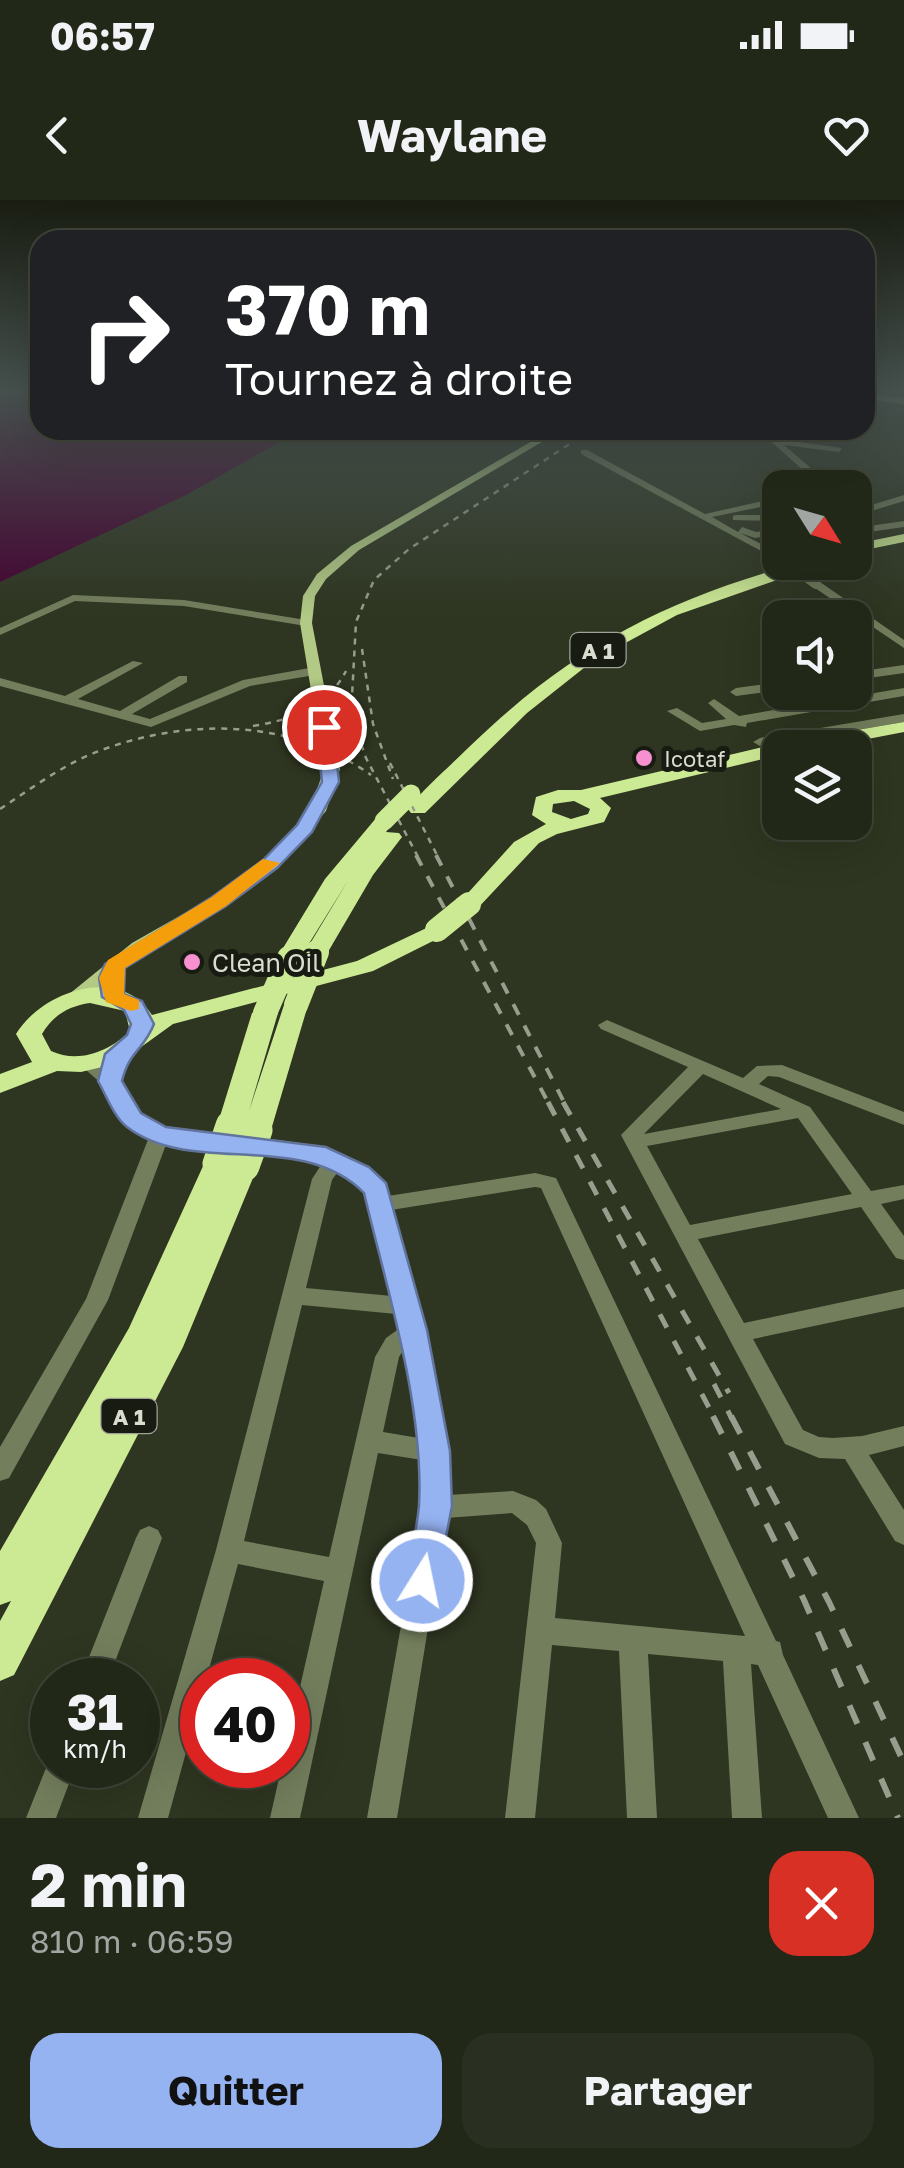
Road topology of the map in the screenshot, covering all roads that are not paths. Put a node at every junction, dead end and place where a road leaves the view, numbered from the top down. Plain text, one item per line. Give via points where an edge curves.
1 (493, 467) edge
2 (612, 467) edge
3 (904, 498) edge
4 (762, 505) edge
5 (888, 506) junction
6 (904, 510) edge
7 (872, 511) edge
8 (872, 514) edge
9 (762, 518) edge
10 (715, 519) junction
11 (904, 524) edge
12 (872, 529) edge
13 (762, 534) edge
14 (752, 535) junction
15 (762, 540) edge
16 (904, 542) edge
17 (762, 547) edge
18 (872, 549) edge
19 (762, 570) edge
20 (764, 580) edge
21 (811, 580) edge
22 (306, 623) junction
23 (0, 632) edge
24 (904, 645) edge
25 (137, 663) dead end
26 (904, 669) edge
27 (315, 671) junction
28 (880, 672) junction
29 (872, 673) edge
30 (183, 680) dead end
31 (0, 682) edge
32 (762, 688) edge
33 (904, 691) edge
34 (736, 692) dead end
35 (67, 700) junction
36 (714, 703) dead end
37 (674, 711) dead end
38 (784, 714) junction
39 (121, 715) junction
40 (904, 718) edge
41 (739, 722) junction
42 (804, 730) edge
43 (857, 730) edge
44 (904, 730) edge
45 (872, 734) edge
46 (762, 739) edge
47 (762, 752) edge
48 (762, 753) edge
49 (582, 796) junction
50 (414, 801) junction
51 (601, 808) junction
52 (542, 815) junction
53 (567, 825) junction
54 (388, 829) junction
55 (466, 899) junction
56 (116, 964) junction
57 (75, 998) junction
58 (130, 1011) junction
59 (606, 1025) dead end
60 (30, 1044) junction
61 (116, 1054) junction
62 (56, 1062) junction
63 (87, 1064) junction
64 (700, 1066) junction
65 (0, 1069) edge
66 (110, 1081) junction
67 (0, 1084) edge
68 (746, 1086) junction
69 (803, 1111) junction
70 (904, 1120) edge
71 (244, 1128) junction
72 (160, 1135) junction
73 (635, 1142) junction
74 (336, 1159) junction
75 (231, 1165) junction
76 (904, 1192) edge
77 (866, 1199) junction
78 (382, 1204) junction
79 (686, 1234) junction
80 (904, 1252) edge
81 (296, 1296) junction
82 (904, 1298) edge
83 (409, 1318) junction
84 (740, 1333) junction
85 (904, 1436) edge
86 (370, 1441) junction
87 (852, 1449) junction
88 (434, 1451) junction
89 (0, 1470) edge
90 (436, 1506) junction
91 (904, 1533) edge
92 (150, 1538) dead end
93 (229, 1550) junction
94 (341, 1572) junction
95 (0, 1586) edge
96 (538, 1630) junction
97 (633, 1640) junction
98 (736, 1649) junction
99 (770, 1652) junction
100 (103, 1658) edge
101 (0, 1661) edge
102 (52, 1788) edge
103 (41, 1818) edge
104 (153, 1818) edge
105 (286, 1818) edge
106 (382, 1818) edge
107 (520, 1818) edge
108 (642, 1818) edge
109 (746, 1818) edge
110 (844, 1818) edge

1 - 22 main road via 340,560 313,589
2 - 10 street
3 - 5 street
4 - 10 street
5 - 6 street
5 - 7 street
6 - 8 street
9 - 10 street
10 - 14 street
10 - 17 street
11 - 12 street
13 - 14 street
14 - 15 street
16 - 18 highway
19 - 50 highway, A 1 via 591,642 524,688
20 - 50 highway, A 1 via 703,599 588,657
21 - 24 street, bridge
22 - 23 street via 184,603 73,598
22 - 27 main road
25 - 35 street
26 - 28 street
27 - 39 street via 247,684 151,723
27 - 56 main road via 332,769 318,810 270,864
28 - 29 street
28 - 33 street
30 - 39 street
31 - 35 street
32 - 34 street
33 - 38 street
35 - 39 street
36 - 41 street
37 - 41 street via 697,727
38 - 41 street
38 - 42 street
40 - 43 street
41 - 46 street
44 - 45 highway
47 - 49 highway
48 - 51 highway via 642,787
49 - 51 highway
49 - 52 highway via 549,798 540,806
50 - 54 highway, A 1
51 - 53 highway via 589,822
52 - 53 highway
52 - 55 highway via 490,862
53 - 55 highway via 527,843
54 - 71 highway, A 1, bridge via 318,952
54 - 71 highway, A 1, bridge via 342,872 289,958 264,1013
55 - 58 highway, bridge via 365,966 184,1012
56 - 57 main road
56 - 58 main road via 110,978
57 - 58 highway
57 - 60 highway via 44,1012
58 - 61 highway
59 - 64 street
60 - 62 highway
60 - 65 highway
61 - 63 highway
61 - 66 street
62 - 63 highway
62 - 67 highway
63 - 66 street
64 - 68 street
64 - 73 street via 632,1136
66 - 72 street via 132,1119
68 - 69 street
68 - 70 street via 764,1070 782,1071
69 - 73 street
69 - 77 street
71 - 75 highway, A 1, bridge
72 - 74 street
72 - 89 street via 97,1300
73 - 79 street
74 - 78 street via 370,1181
74 - 81 street via 322,1179
75 - 95 highway, A 1
75 - 101 highway, A 1 via 166,1347
76 - 77 street
77 - 79 street
77 - 80 street
78 - 83 street
78 - 99 street via 549,1183
79 - 84 street
81 - 83 street
81 - 93 street
82 - 84 street
83 - 86 street via 386,1358
83 - 88 street
84 - 87 street via 794,1437
85 - 87 street
86 - 88 street
86 - 94 street
87 - 91 street
88 - 90 street
90 - 96 street via 512,1502 536,1515 549,1543
90 - 106 street
92 - 100 street
93 - 94 street
93 - 104 street
94 - 105 street
96 - 97 street
96 - 107 street
97 - 98 street
97 - 108 street
98 - 99 street
98 - 109 street
99 - 110 street
102 - 103 street

